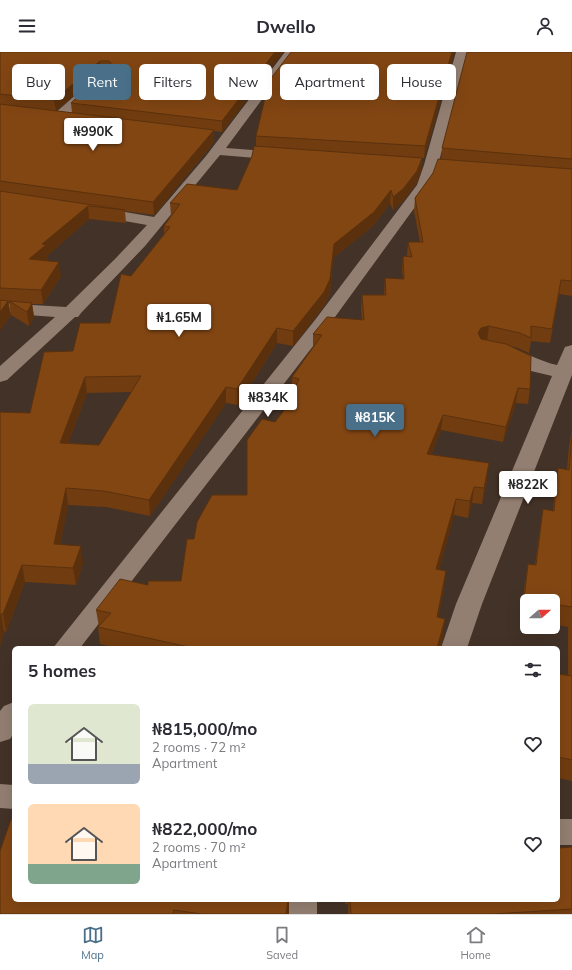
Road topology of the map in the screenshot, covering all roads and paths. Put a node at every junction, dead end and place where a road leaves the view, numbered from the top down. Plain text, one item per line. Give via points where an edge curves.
1 (291, 52) edge
2 (462, 52) edge
3 (78, 100) edge
4 (44, 116) edge
5 (59, 117) junction
6 (74, 119) edge
7 (211, 136) edge
8 (226, 138) junction
9 (215, 151) junction
10 (292, 156) edge
11 (79, 210) edge
12 (158, 222) junction
13 (0, 308) edge
14 (72, 313) junction
15 (487, 348) edge
16 (572, 351) edge
17 (564, 372) junction
18 (0, 376) edge
19 (68, 646) edge
20 (455, 646) edge
21 (12, 716) edge
22 (0, 731) edge
23 (0, 796) edge
24 (12, 797) edge
25 (560, 832) edge
26 (572, 832) edge
27 (301, 902) edge
28 (301, 914) edge

1 - 8 street
2 - 19 street via 424,184 321,324
3 - 5 street
4 - 5 street
5 - 6 street
7 - 8 street
8 - 9 street
9 - 10 street
9 - 12 street
11 - 12 street
12 - 14 street
13 - 14 street
14 - 18 street
15 - 17 street via 510,353 538,367
16 - 17 street
17 - 20 street via 469,604
21 - 22 street
23 - 24 street
25 - 26 street
27 - 28 street

